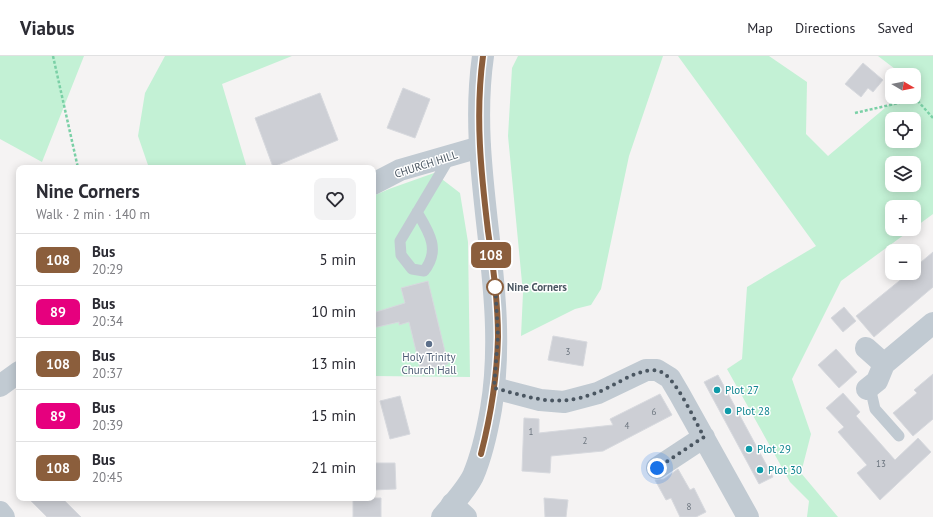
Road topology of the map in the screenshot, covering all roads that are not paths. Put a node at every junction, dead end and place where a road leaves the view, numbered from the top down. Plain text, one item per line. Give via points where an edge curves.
1 (483, 56) edge
2 (480, 147) junction
3 (450, 156) junction
4 (376, 182) edge
5 (417, 212) junction
6 (933, 323) edge
7 (866, 348) dead end
8 (884, 364) junction
9 (16, 374) edge
10 (0, 386) edge
11 (494, 388) junction
12 (869, 388) joint
13 (899, 436) dead end
14 (704, 437) junction
15 (657, 468) dead end
16 (0, 512) edge
17 (453, 513) edge
18 (4, 517) edge
19 (748, 517) edge

1 - 2 street via 478,114
2 - 3 street, CHURCH HILL
2 - 11 street via 495,281 498,336
3 - 4 street, CHURCH HILL via 400,170
3 - 5 lane
5 - 5 lane via 400,241 401,255 412,269 424,271 431,262 432,249 430,233
6 - 8 street
7 - 8 street
8 - 12 street via 877,381
9 - 10 street
11 - 14 street via 540,400 564,402 598,393 646,370 657,370 670,378
11 - 17 street via 481,454 472,478
12 - 13 lane via 875,409
14 - 15 street
14 - 19 street
16 - 18 street

